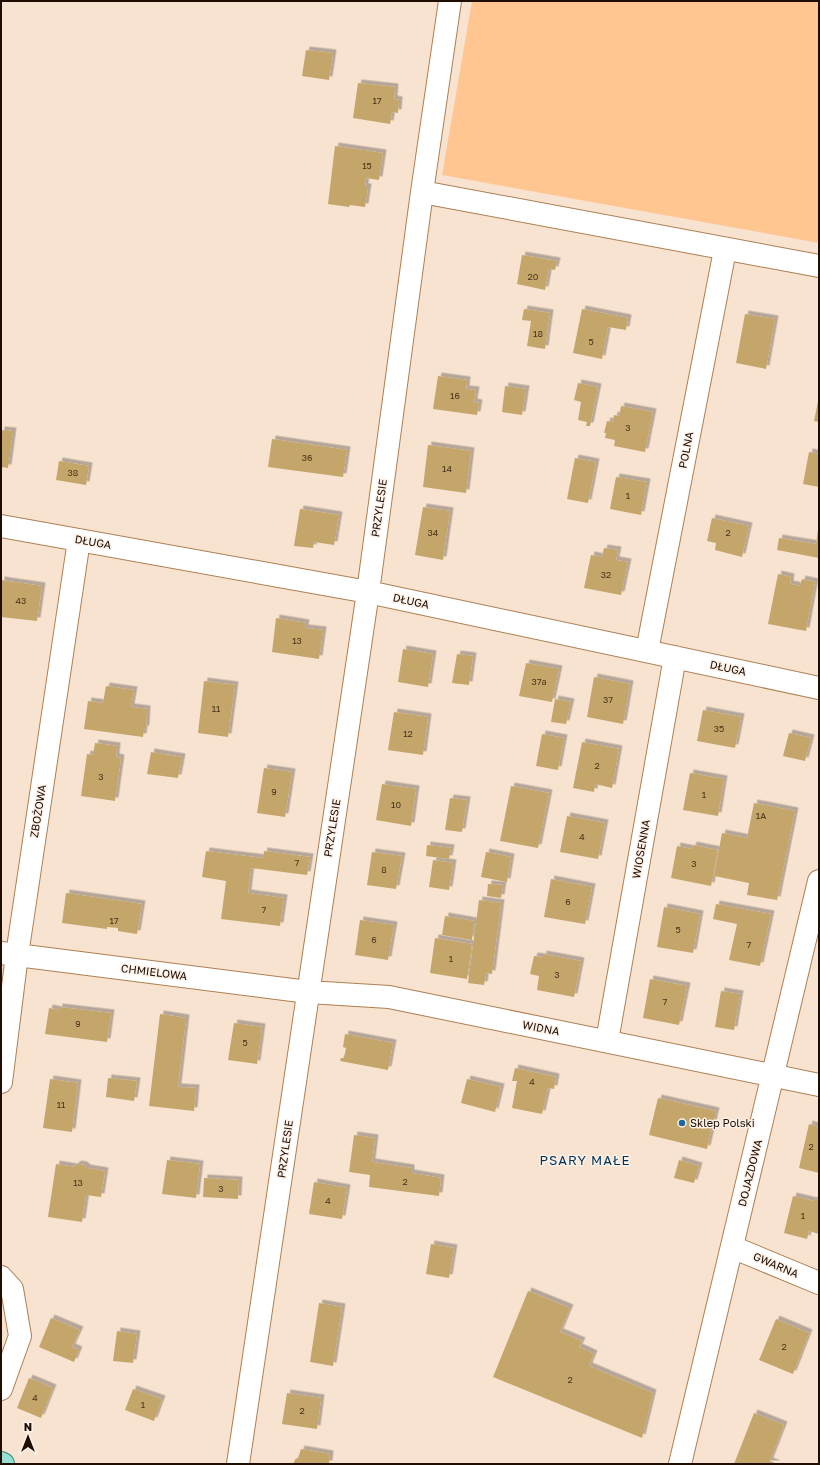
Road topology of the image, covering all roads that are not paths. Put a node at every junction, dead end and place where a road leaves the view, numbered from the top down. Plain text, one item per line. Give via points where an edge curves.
1 (450, 1) edge
2 (422, 192) junction
3 (725, 250) junction
4 (819, 266) edge
5 (1, 526) edge
6 (79, 540) junction
7 (368, 592) junction
8 (647, 651) junction
9 (675, 657) junction
10 (819, 688) edge
11 (819, 881) edge
12 (9, 954) edge
13 (308, 992) junction
14 (607, 1041) junction
15 (774, 1075) junction
16 (1, 1082) edge
17 (819, 1084) edge
18 (732, 1247) junction
19 (1, 1277) edge
20 (819, 1283) edge
21 (1, 1389) edge
22 (238, 1464) edge
23 (680, 1464) edge

1 - 2 street, PRZYLESIE
2 - 3 street
2 - 7 street, PRZYLESIE
3 - 4 street
3 - 8 street, POLNA
5 - 6 street, DŁUGA
6 - 7 street, DŁUGA
6 - 12 street, ZBOŻOWA
7 - 8 street, DŁUGA
7 - 13 street, PRZYLESIE
8 - 9 street, DŁUGA
9 - 10 street, DŁUGA
9 - 14 street, WIOSENNA
11 - 15 street, DOJAZDOWA
12 - 13 street, CHMIELOWA
12 - 16 street, ZBOŻOWA
13 - 14 street, WIDNA via 388,997
13 - 22 street, PRZYLESIE
14 - 15 street, WIDNA
15 - 17 street, WIDNA
15 - 18 street, DOJAZDOWA
18 - 20 street, GWARNA
18 - 23 street, DOJAZDOWA
19 - 21 street via 12,1289 20,1336

